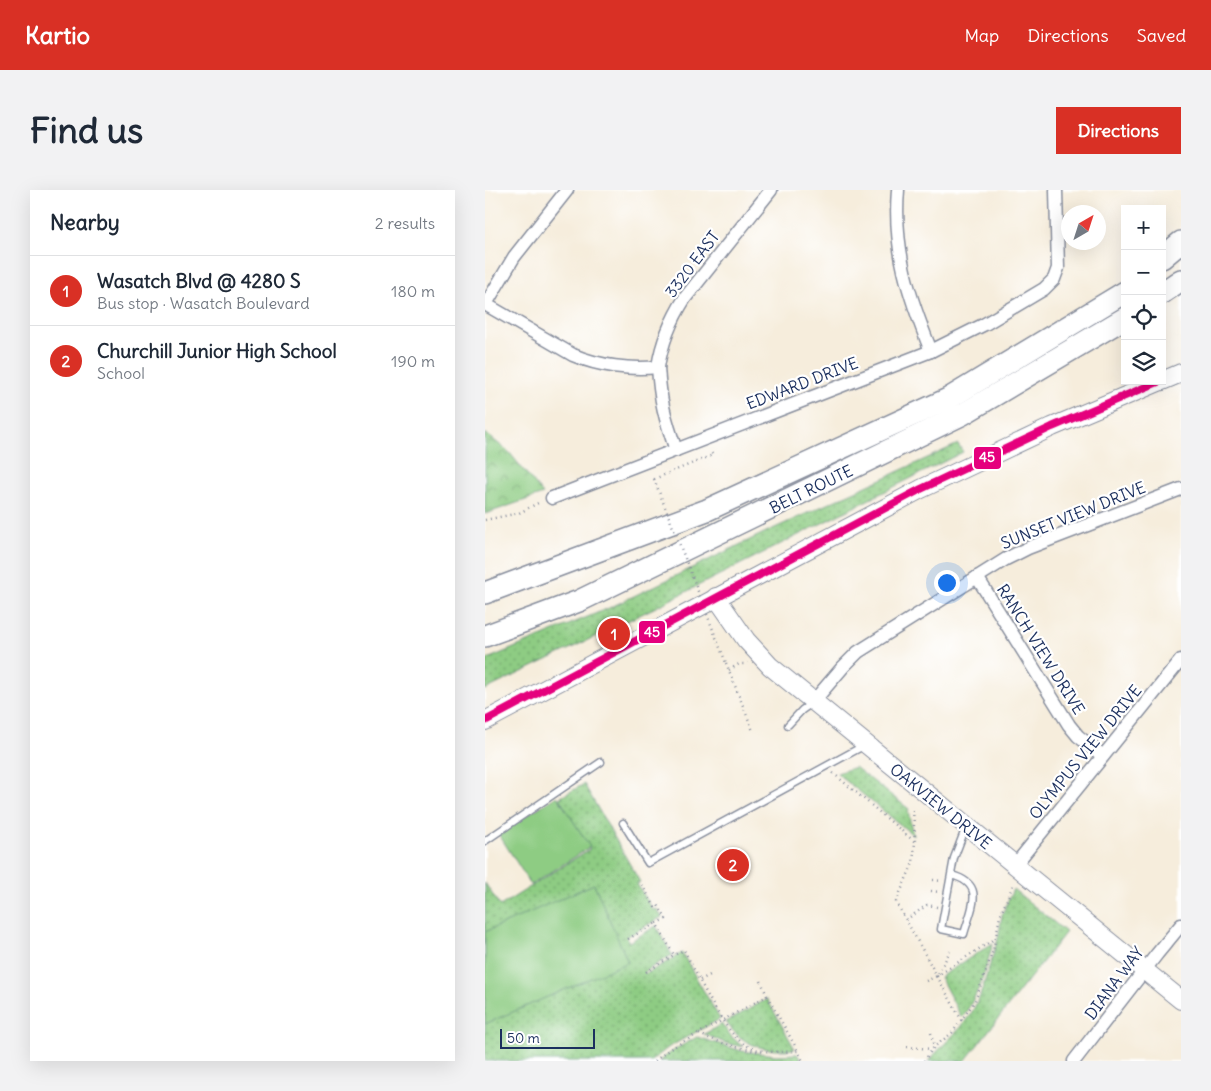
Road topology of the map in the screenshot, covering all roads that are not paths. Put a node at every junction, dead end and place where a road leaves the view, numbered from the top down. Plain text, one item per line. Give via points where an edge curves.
1 (567, 190) edge
2 (771, 190) edge
3 (898, 190) edge
4 (1056, 190) edge
5 (1181, 242) edge
6 (1181, 250) edge
7 (1166, 255) edge
8 (1166, 261) edge
9 (1181, 280) edge
10 (1166, 290) edge
11 (1121, 295) edge
12 (1181, 296) edge
13 (486, 304) edge
14 (1166, 305) edge
15 (1121, 320) edge
16 (1121, 332) edge
17 (931, 351) junction
18 (658, 367) junction
19 (1181, 373) edge
20 (1166, 379) edge
21 (1152, 385) edge
22 (963, 414) junction
23 (676, 450) junction
24 (1180, 492) edge
25 (552, 498) road end
26 (573, 561) junction
27 (977, 577) junction
28 (485, 580) edge
29 (485, 593) edge
30 (716, 597) junction
31 (485, 636) edge
32 (1181, 660) edge
33 (813, 702) junction
34 (485, 721) edge
35 (788, 725) dead end
36 (865, 744) junction
37 (1103, 756) junction
38 (601, 762) dead end
39 (623, 823) dead end
40 (966, 826) junction
41 (485, 841) edge
42 (1015, 865) junction
43 (951, 875) junction
44 (1181, 925) edge
45 (1144, 970) junction
46 (1181, 1000) edge
47 (1074, 1061) edge

1 - 13 street via 514,257
2 - 18 street, 3320 EAST via 681,304 665,338
3 - 17 street via 900,260
4 - 17 street, EDWARD DRIVE via 1058,262 1054,279 1044,289 985,324
5 - 7 highway
6 - 8 highway
9 - 10 highway
11 - 26 highway, BELT ROUTE via 948,399 707,510
12 - 14 highway
13 - 18 street via 587,361 641,369
15 - 22 highway, BELT ROUTE
16 - 22 highway via 1056,369
17 - 23 street, EDWARD DRIVE
18 - 23 street, 3320 EAST via 662,408
19 - 20 main road
21 - 30 main road via 951,474
22 - 31 highway, BELT ROUTE via 579,600
23 - 25 street, EDWARD DRIVE
24 - 27 street, SUNSET VIEW DRIVE via 1017,552
26 - 28 highway
26 - 29 highway, BELT ROUTE
27 - 33 street, SUNSET VIEW DRIVE via 858,652
27 - 37 street, RANCH VIEW DRIVE via 1069,725
30 - 33 main road, OAKVIEW DRIVE via 753,649
30 - 34 main road
32 - 37 street, OLYMPUS VIEW DRIVE
33 - 35 lane
33 - 36 main road, OAKVIEW DRIVE
36 - 39 lane via 648,863
36 - 40 main road, OAKVIEW DRIVE
37 - 42 street, OLYMPUS VIEW DRIVE
38 - 41 lane
40 - 42 main road, OAKVIEW DRIVE
40 - 43 lane
42 - 45 main road, OAKVIEW DRIVE
43 - 43 lane via 941,929 964,934 975,895 967,882
44 - 45 street, DIANA WAY
45 - 46 main road, OAKVIEW DRIVE
45 - 47 street, DIANA WAY

